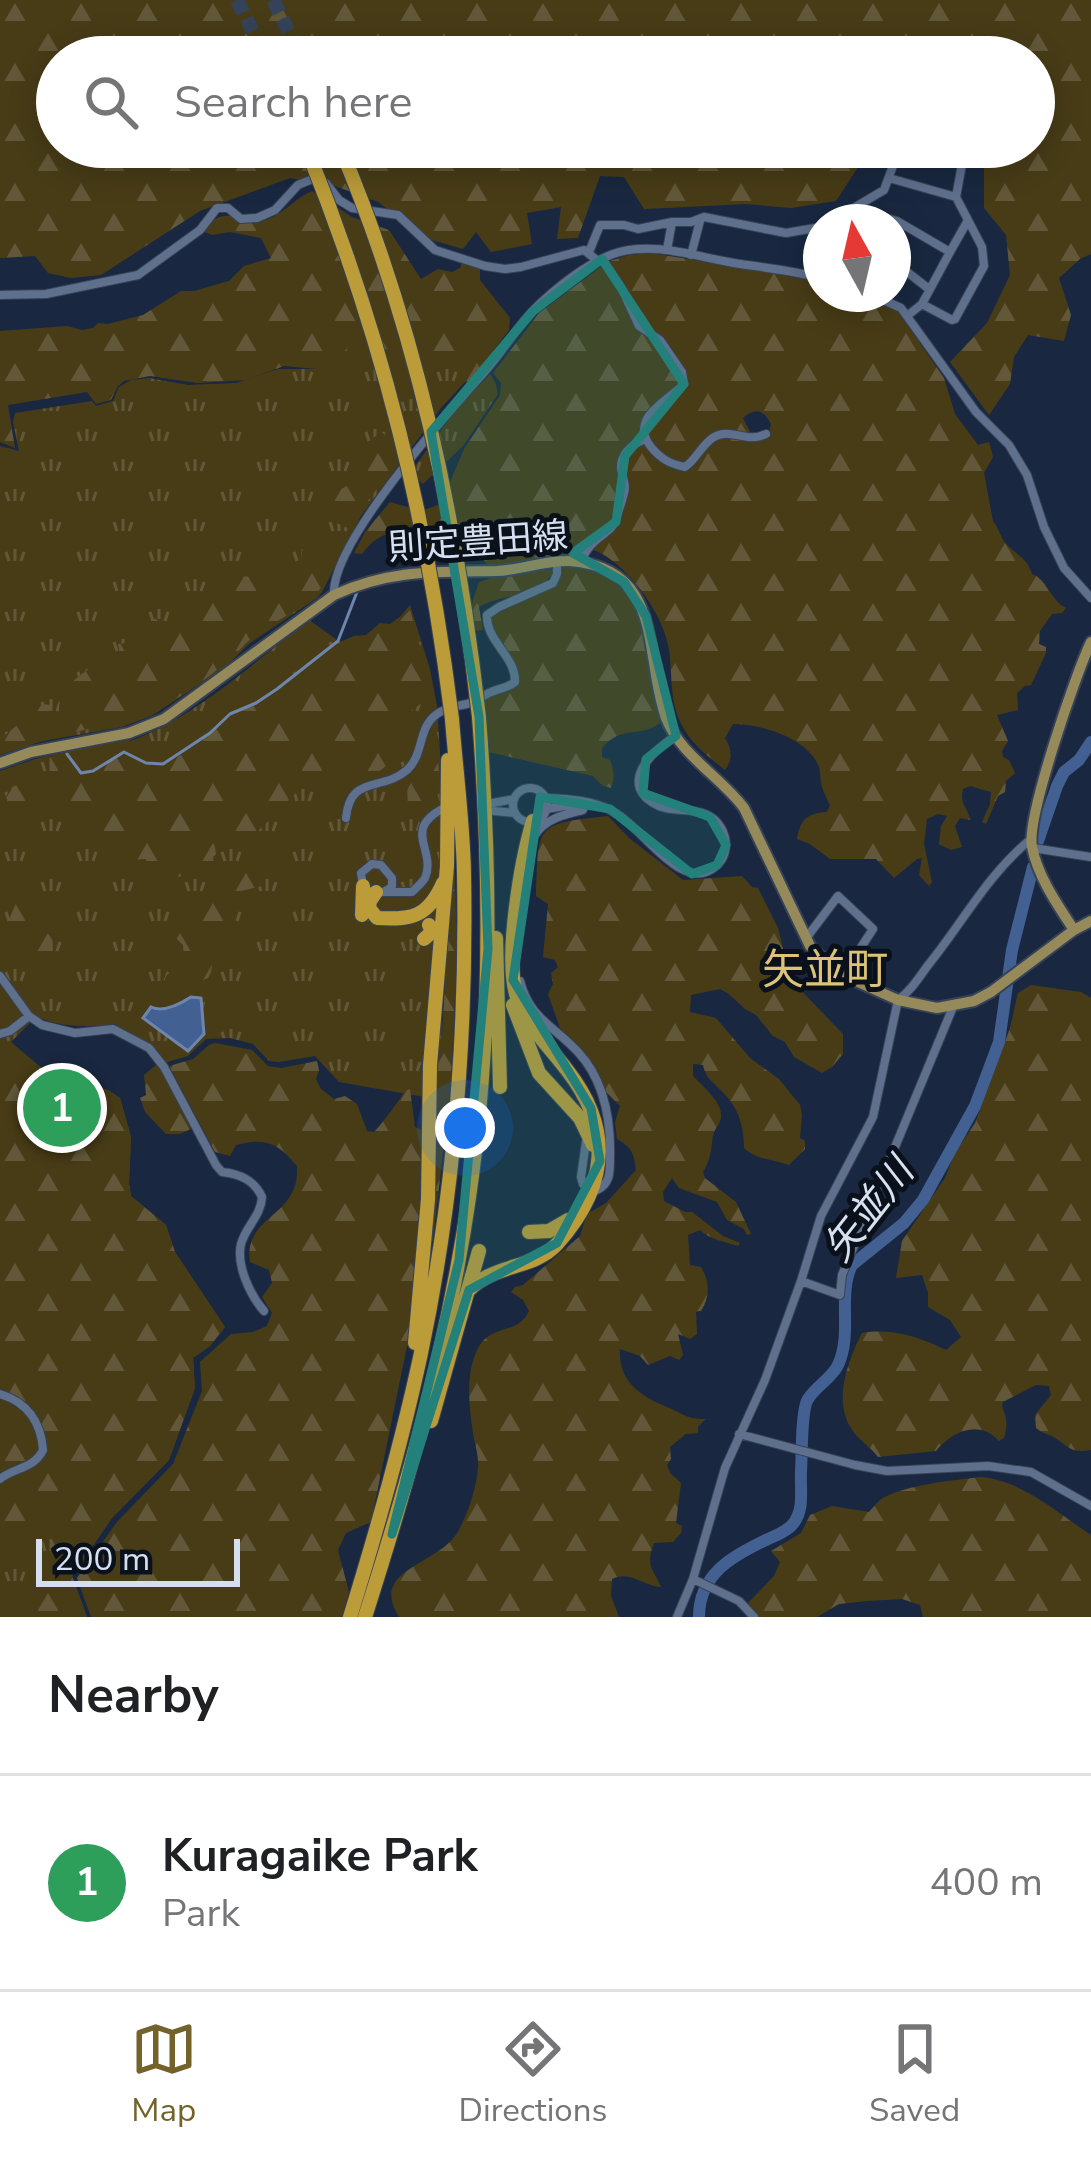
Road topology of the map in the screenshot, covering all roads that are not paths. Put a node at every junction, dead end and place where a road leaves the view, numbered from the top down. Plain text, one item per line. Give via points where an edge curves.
1 (314, 168) edge
2 (348, 168) edge
3 (892, 168) edge
4 (961, 168) edge
5 (889, 178) junction
6 (956, 196) junction
7 (861, 204) edge
8 (700, 220) junction
9 (968, 221) junction
10 (672, 222) junction
11 (911, 228) edge
12 (803, 232) edge
13 (668, 250) junction
14 (589, 252) junction
15 (950, 252) junction
16 (691, 255) junction
17 (600, 260) junction
18 (803, 275) edge
19 (911, 275) edge
20 (929, 289) junction
21 (0, 295) edge
22 (922, 304) junction
23 (904, 312) edge
24 (907, 316) junction
25 (766, 434) dead end
26 (645, 439) junction
27 (557, 561) junction
28 (581, 563) junction
29 (334, 595) junction
30 (1091, 598) edge
31 (1091, 642) edge
32 (452, 719) junction
33 (676, 736) junction
34 (0, 763) edge
35 (514, 799) junction
36 (585, 802) junction
37 (546, 803) junction
38 (444, 810) dead end
39 (346, 818) dead end
40 (523, 818) junction
41 (488, 838) junction
42 (1031, 843) junction
43 (1091, 856) edge
44 (447, 866) junction
45 (393, 882) junction
46 (418, 887) junction
47 (375, 890) junction
48 (1091, 921) edge
49 (1074, 930) junction
50 (806, 938) junction
51 (440, 950) junction
52 (843, 975) junction
53 (0, 976) edge
54 (898, 1000) junction
55 (953, 1007) junction
56 (29, 1016) junction
57 (0, 1034) edge
58 (500, 1087) dead end
59 (586, 1142) dead end
60 (584, 1184) dead end
61 (597, 1190) dead end
62 (529, 1232) dead end
63 (479, 1251) dead end
64 (801, 1281) junction
65 (469, 1290) junction
66 (264, 1311) dead end
67 (0, 1394) edge
68 (739, 1434) junction
69 (399, 1439) junction
70 (0, 1479) edge
71 (1091, 1506) edge
72 (392, 1534) junction
73 (694, 1579) junction
74 (350, 1617) edge
75 (365, 1617) edge
76 (677, 1617) edge
77 (754, 1617) edge

1 - 32 highway, bridge via 404,444
2 - 41 highway, bridge via 421,390 452,524
3 - 5 street
4 - 6 street
5 - 6 street
5 - 7 street
6 - 9 street
8 - 10 street
8 - 12 street
8 - 16 street
9 - 15 street
9 - 22 street via 983,270 952,320
10 - 13 street
10 - 14 street via 600,225
11 - 15 street
13 - 16 street
13 - 17 street
14 - 17 street
14 - 21 street via 512,268 467,262 435,250 398,215 352,208 315,178 257,218 217,208 138,275
15 - 20 street
16 - 18 street
17 - 26 street via 639,326 660,340 684,379 646,420
17 - 29 street via 532,312 430,434 362,526
19 - 20 street
20 - 22 street
22 - 24 street
23 - 24 street
24 - 30 street via 1019,460 1064,568
25 - 26 street via 720,434 682,468
26 - 28 street via 621,465 625,490 616,522
27 - 28 main road, 則定豊田線
27 - 29 main road, 則定豊田線 via 401,573
27 - 39 street via 553,583 488,615 515,682 432,717 413,762 355,793
28 - 33 main road, 則定豊田線 via 615,576 641,603
29 - 34 main road, 則定豊田線 via 164,719
31 - 42 main road
32 - 44 highway
32 - 69 highway via 464,871 456,1112 434,1282
33 - 36 street via 646,759 640,784 655,804 719,824 726,844 710,870 675,867 618,814
33 - 50 main road, 則定豊田線 via 744,808
35 - 37 street via 529,788
35 - 40 street
35 - 40 street via 494,807
36 - 37 street
36 - 61 street via 534,836 517,940 526,1002 581,1055 601,1090 610,1167 608,1183
37 - 40 street via 542,817
38 - 46 street via 423,827 427,875
40 - 62 highway via 507,980 535,1066 580,1118 595,1160 570,1218 549,1232
40 - 65 highway via 515,991 591,1108 600,1161 588,1197 557,1243
41 - 58 highway
41 - 72 highway via 486,1017 468,1199 446,1326
42 - 43 street
42 - 49 main road
42 - 54 street via 995,872
44 - 47 highway via 439,892 418,916 376,919 369,908
44 - 51 highway
45 - 46 street
45 - 47 street
45 - 47 street via 372,864 361,873
46 - 47 street
47 - 51 highway via 361,907 364,919 380,926 418,922 436,934
48 - 49 main road, 則定豊田線
49 - 55 main road, 則定豊田線 via 991,992
50 - 52 main road, 則定豊田線
50 - 52 street via 838,896 873,929
51 - 69 highway via 428,1199
52 - 54 main road, 則定豊田線
53 - 56 street
54 - 55 main road, 則定豊田線
54 - 64 street via 873,1118 821,1216
55 - 64 street via 840,1294
56 - 57 street
56 - 66 street via 75,1033 113,1029 158,1058 222,1172 259,1190 261,1209 240,1252
59 - 60 street
63 - 65 highway
64 - 68 street
65 - 72 highway
67 - 70 street via 34,1418 43,1450
68 - 71 street via 887,1471 1030,1472
68 - 73 street
69 - 74 highway
72 - 75 highway
73 - 76 street
73 - 77 street

